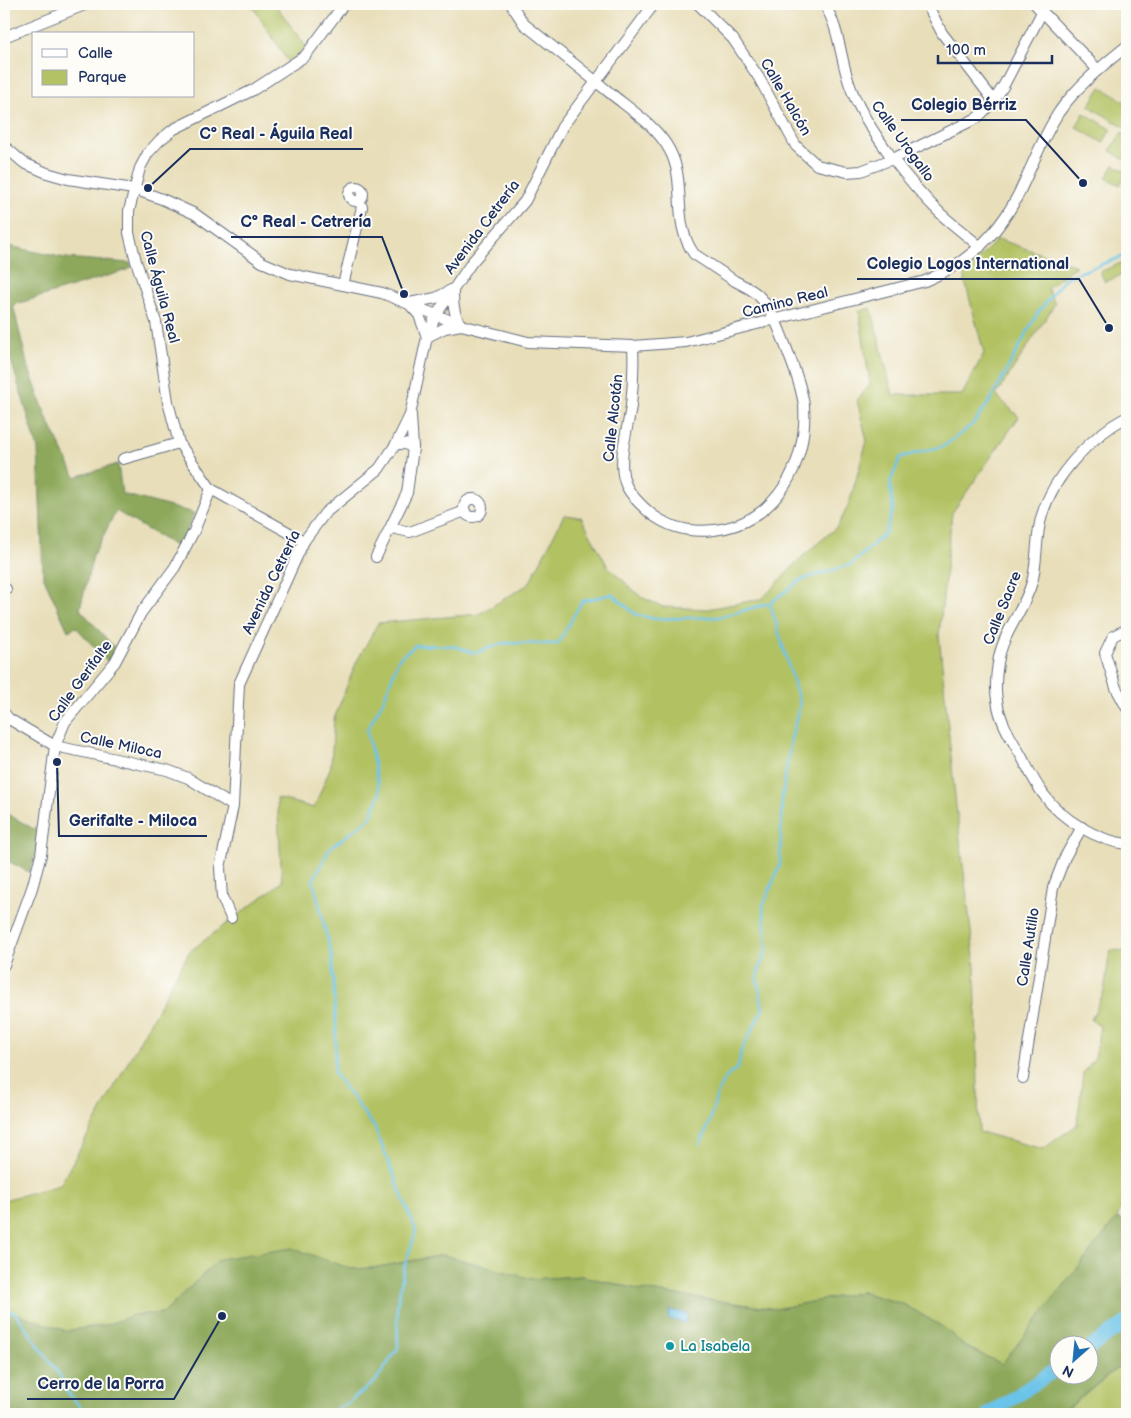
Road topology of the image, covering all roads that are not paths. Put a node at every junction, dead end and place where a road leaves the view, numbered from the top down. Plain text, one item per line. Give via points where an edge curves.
1 (87, 4) edge
2 (344, 4) edge
3 (511, 4) edge
4 (654, 4) edge
5 (698, 4) edge
6 (824, 4) edge
7 (927, 4) edge
8 (1038, 8) edge
9 (4, 37) edge
10 (1127, 46) edge
11 (1098, 70) junction
12 (596, 81) junction
13 (994, 101) junction
14 (4, 146) edge
15 (895, 158) junction
16 (134, 189) junction
17 (359, 201) dead end
18 (980, 247) junction
19 (343, 285) junction
20 (453, 289) junction
21 (409, 303) junction
22 (436, 315) junction
23 (775, 320) junction
24 (461, 325) junction
25 (427, 337) junction
26 (634, 346) junction
27 (410, 415) junction
28 (1127, 417) edge
29 (178, 443) junction
30 (396, 444) junction
31 (413, 448) junction
32 (123, 459) dead end
33 (211, 489) junction
34 (465, 511) dead end
35 (392, 528) junction
36 (304, 541) junction
37 (376, 557) dead end
38 (1127, 629) edge
39 (1127, 708) edge
40 (4, 713) edge
41 (54, 746) junction
42 (233, 806) junction
43 (1082, 827) junction
44 (1127, 844) edge
45 (231, 918) dead end
46 (4, 965) edge
47 (1023, 1078) dead end

1 - 9 street
2 - 16 street, Calle Águila Real via 305,56 252,90 174,129 160,140 140,168
3 - 12 street, Calle Alcotán via 524,24
4 - 12 street, Avenida Cetrería
5 - 15 street, Calle Halcón via 733,39 759,78 796,146 806,157 817,164 847,172 861,171
6 - 15 street, Calle Urogallo via 832,16 851,90 869,125
7 - 13 street via 942,33
8 - 11 street
8 - 13 street, Calle Halcón
10 - 11 street, Camino Real
11 - 18 street, Camino Real via 1058,113 1013,205
12 - 20 street, Avenida Cetrería via 562,127 525,201
12 - 23 street, Calle Alcotán via 647,122 670,151 678,181 683,236 691,249 757,295
13 - 15 street, Calle Halcón via 977,118
14 - 16 street, Camino Real via 24,163 47,173
15 - 18 street, Calle Urogallo via 942,215
16 - 19 street, Camino Real via 195,214 262,262 290,274
16 - 29 street, Calle Águila Real via 129,233 156,322 168,402
17 - 19 street via 362,207
18 - 23 street, Camino Real via 956,267 925,281
19 - 21 street, Camino Real via 382,293
20 - 21 street via 436,298
20 - 22 street, Avenida Cetrería
20 - 24 street via 455,316
21 - 22 street, Camino Real
21 - 25 street via 419,315
22 - 24 street, Camino Real
22 - 25 street, Avenida Cetrería
23 - 26 street, Camino Real via 686,342
23 - 26 street, Calle Alcotán via 799,380 804,404 798,459 790,477 769,506 728,529 675,528 657,519 638,503 625,484 622,465 631,404
24 - 25 street
24 - 26 street, Camino Real via 528,342
25 - 27 street, Avenida Cetrería
27 - 30 street, Avenida Cetrería
27 - 31 street
28 - 43 street, Calle Sacre via 1084,450 1052,492 1042,515 1032,582 998,660 996,702 1007,730 1044,796
29 - 32 street
29 - 33 street, Calle Águila Real
30 - 31 street
30 - 36 street, Avenida Cetrería via 379,469 325,513
31 - 35 street via 407,492
33 - 36 street, Calle Águila Real
33 - 41 street, Calle Gerifalte via 175,567 141,613 115,662 65,722
34 - 35 street via 410,532
35 - 37 street
36 - 42 street, Avenida Cetrería via 239,684
38 - 39 street via 1113,636 1105,654 1116,688
40 - 41 street, Calle Miloca via 9,720
41 - 42 street, Calle Miloca via 167,770 188,778
41 - 46 street, Calle Gerifalte via 41,854
42 - 45 street, Avenida Cetrería via 220,868 222,897
43 - 44 street, Calle Sacre
43 - 47 street, Calle Autillo via 1053,888

